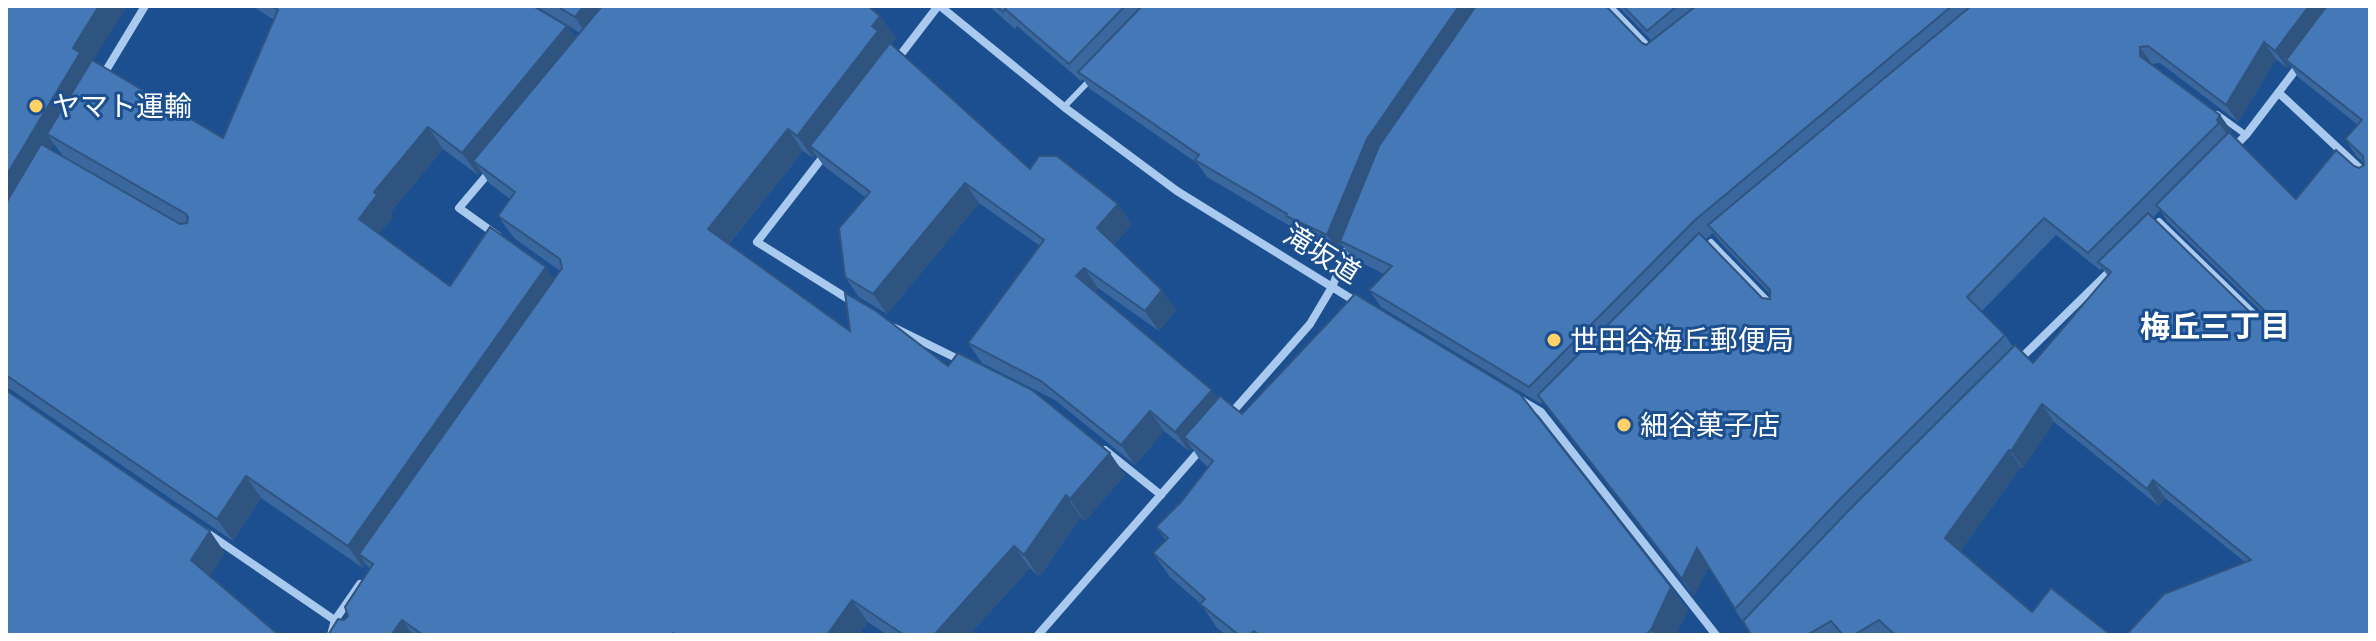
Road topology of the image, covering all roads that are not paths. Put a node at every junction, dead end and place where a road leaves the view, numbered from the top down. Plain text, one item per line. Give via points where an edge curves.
1 (145, 6) edge
2 (939, 6) edge
3 (1610, 6) edge
4 (1658, 56) edge
5 (2306, 56) edge
6 (891, 68) edge
7 (1096, 73) edge
8 (100, 82) edge
9 (2279, 93) junction
10 (1064, 107) junction
11 (2208, 107) edge
12 (2246, 135) junction
13 (833, 143) edge
14 (2224, 157) edge
15 (497, 162) edge
16 (2370, 178) edge
17 (2170, 211) edge
18 (2159, 221) junction
19 (1356, 230) edge
20 (1723, 232) edge
21 (2148, 232) edge
22 (1711, 242) junction
23 (509, 243) edge
24 (1701, 253) edge
25 (2126, 254) edge
26 (1332, 287) junction
27 (862, 308) edge
28 (1371, 310) edge
29 (1778, 311) edge
30 (889, 324) edge
31 (2273, 332) edge
32 (2015, 364) edge
33 (970, 365) edge
34 (1515, 396) edge
35 (1551, 401) edge
36 (1541, 412) junction
37 (1220, 426) edge
38 (1210, 438) edge
39 (1100, 446) edge
40 (1161, 495) junction
41 (203, 530) edge
42 (362, 582) edge
43 (335, 620) junction
44 (346, 628) edge
45 (1712, 633) edge
46 (331, 635) edge
47 (1038, 635) edge

1 - 8 street
2 - 6 street
2 - 10 street, 滝坂道
3 - 4 lane
5 - 9 street
7 - 10 lane
9 - 12 street
9 - 16 street
10 - 26 street, 滝坂道 via 1177,191
11 - 12 lane
12 - 14 street
13 - 27 street via 757,242
15 - 23 street via 459,208
17 - 18 street
18 - 21 street
18 - 31 lane
19 - 26 street
20 - 22 lane
22 - 24 lane
22 - 29 lane
25 - 32 street
26 - 28 street, 滝坂道
26 - 37 street via 1310,324
30 - 33 street
34 - 36 street
35 - 36 lane
36 - 45 street
38 - 40 street
39 - 40 street
40 - 47 street
41 - 43 street
42 - 43 street
43 - 44 street
43 - 46 street

